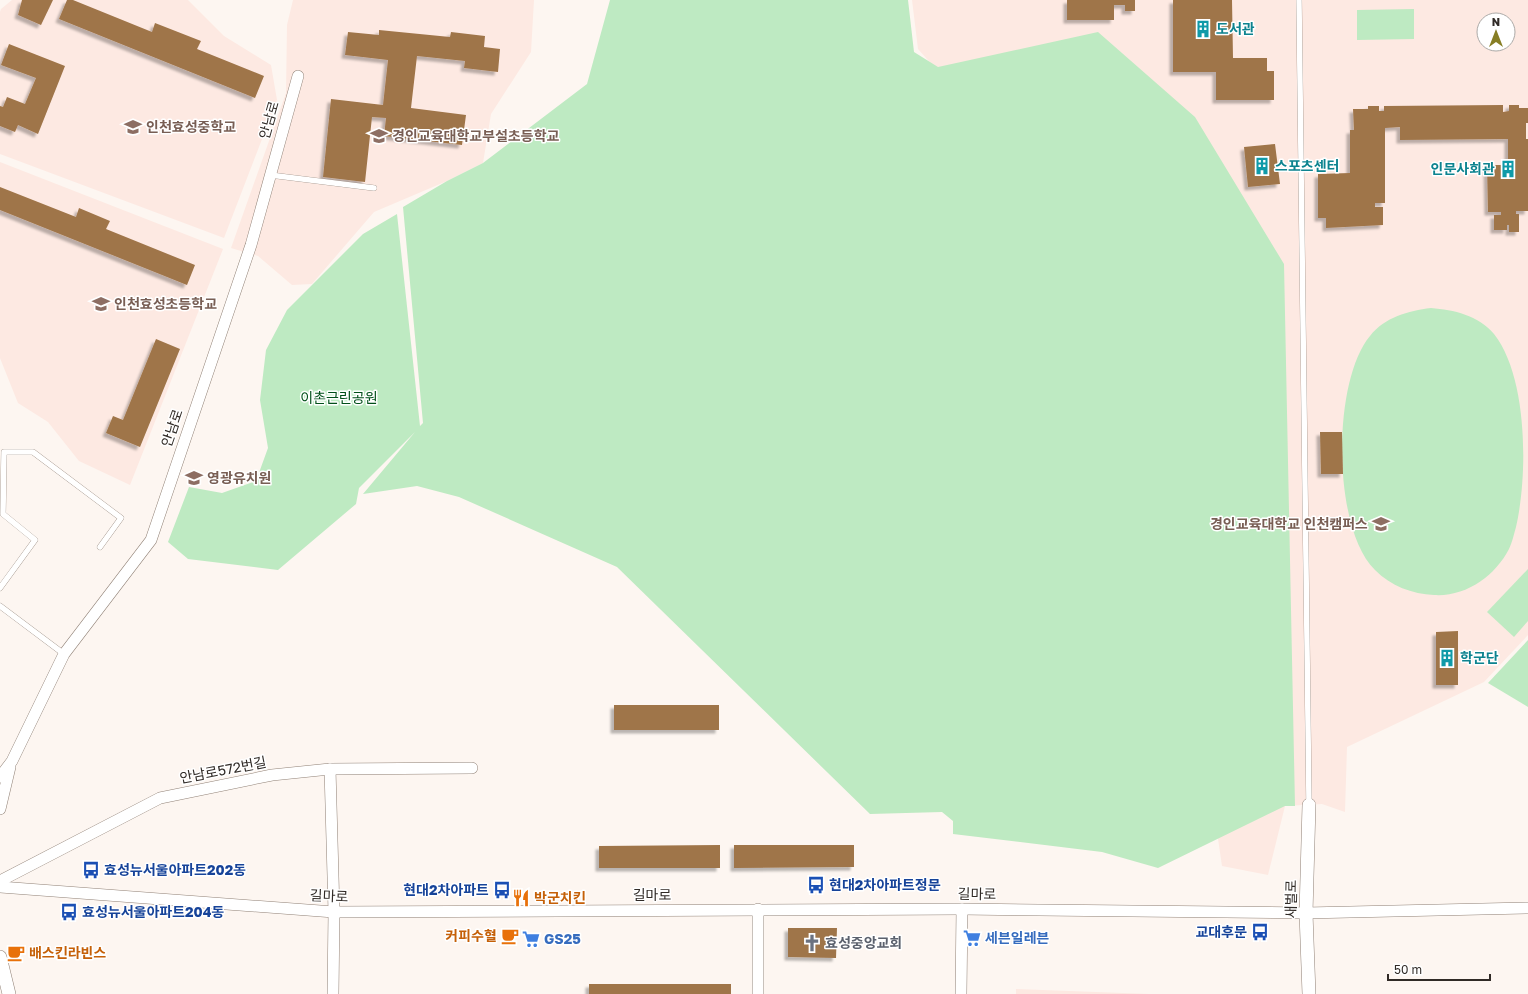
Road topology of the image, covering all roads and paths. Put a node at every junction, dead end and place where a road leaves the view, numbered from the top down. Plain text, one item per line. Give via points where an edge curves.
1 (1299, 0) edge
2 (298, 76) dead end
3 (270, 175) junction
4 (374, 188) dead end
5 (100, 546) dead end
6 (0, 588) edge
7 (0, 606) edge
8 (64, 654) junction
9 (12, 761) junction
10 (472, 768) dead end
11 (330, 770) junction
12 (0, 778) edge
13 (1309, 805) joint
14 (0, 809) edge
15 (0, 881) edge
16 (0, 887) edge
17 (1528, 908) edge
18 (962, 909) junction
19 (758, 910) junction
20 (334, 912) junction
21 (1306, 913) junction
22 (0, 957) edge
23 (9, 994) edge
24 (333, 994) edge
25 (758, 994) edge
26 (961, 994) edge
27 (1309, 994) edge

1 - 13 lane
2 - 3 street, 안남로
3 - 4 lane
3 - 8 street, 안남로 via 251,245 151,540
5 - 6 lane via 121,518 33,452 4,452 3,514 36,540
7 - 8 lane
8 - 9 street, 안남로
9 - 12 street, 안남로
9 - 14 street, 안남로
10 - 11 street, 안남로572번길
11 - 15 street, 안남로572번길 via 272,775 160,798
11 - 20 street
13 - 21 street, 새벌로
16 - 20 street, 길마로
17 - 21 street, 길마로
18 - 19 street, 길마로
18 - 21 street, 길마로
18 - 26 street
19 - 20 street, 길마로
19 - 25 street
20 - 24 street
21 - 27 street, 새벌로
22 - 23 street

